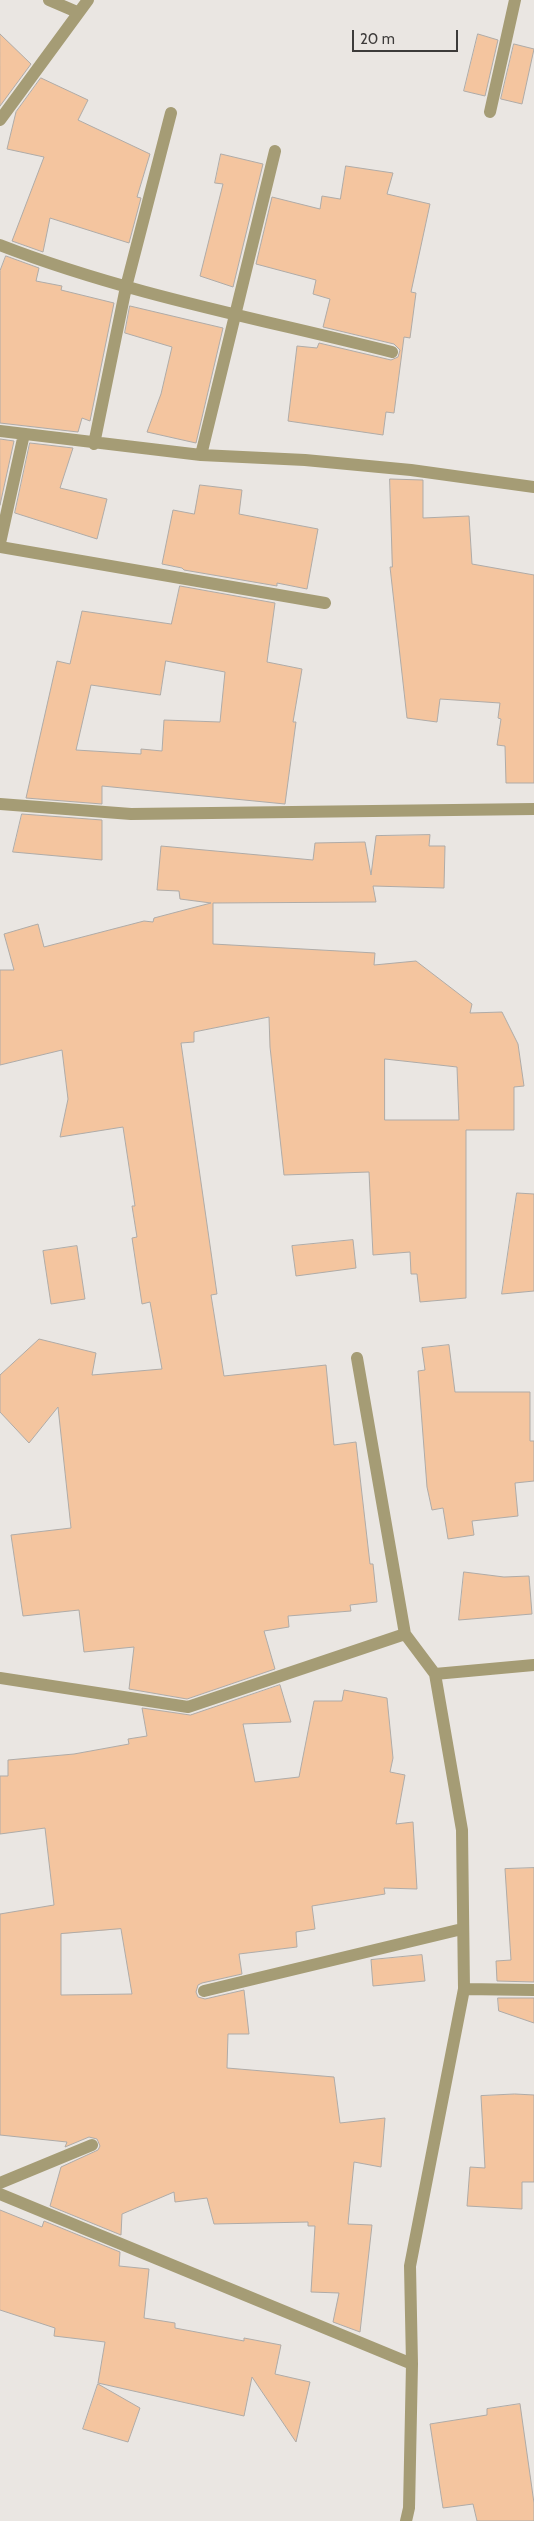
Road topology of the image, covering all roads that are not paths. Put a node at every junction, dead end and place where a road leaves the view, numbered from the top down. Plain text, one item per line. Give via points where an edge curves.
1 (49, 0) edge
2 (88, 0) edge
3 (515, 0) edge
4 (78, 12) junction
5 (490, 112) dead end
6 (171, 113) dead end
7 (0, 120) edge
8 (275, 151) dead end
9 (0, 245) edge
10 (126, 287) junction
11 (236, 313) junction
12 (392, 352) dead end
13 (0, 431) edge
14 (24, 434) junction
15 (94, 444) junction
16 (201, 455) junction
17 (534, 487) edge
18 (0, 543) edge
19 (0, 547) edge
20 (324, 603) dead end
21 (0, 804) edge
22 (534, 809) edge
23 (357, 1358) dead end
24 (405, 1634) junction
25 (534, 1664) edge
26 (435, 1674) junction
27 (0, 1678) edge
28 (462, 1929) junction
29 (464, 1989) junction
30 (534, 1990) edge
31 (204, 1991) dead end
32 (92, 2145) dead end
33 (0, 2183) edge
34 (0, 2194) edge
35 (412, 2364) junction
36 (406, 2521) edge

1 - 4 street
2 - 4 street
3 - 5 street
4 - 7 street
6 - 10 street
8 - 11 street
9 - 10 street via 55,267
10 - 11 street
10 - 15 street
11 - 12 street
11 - 16 street
13 - 14 street
14 - 15 street
14 - 18 street
15 - 16 street
16 - 17 street via 410,470
19 - 20 street
21 - 22 street via 131,814
23 - 24 street
24 - 26 street
24 - 27 street via 188,1706
25 - 26 street
26 - 28 street via 462,1830
28 - 29 street
28 - 31 street
29 - 30 street
29 - 35 street via 410,2266
32 - 33 street
34 - 35 street
35 - 36 street

